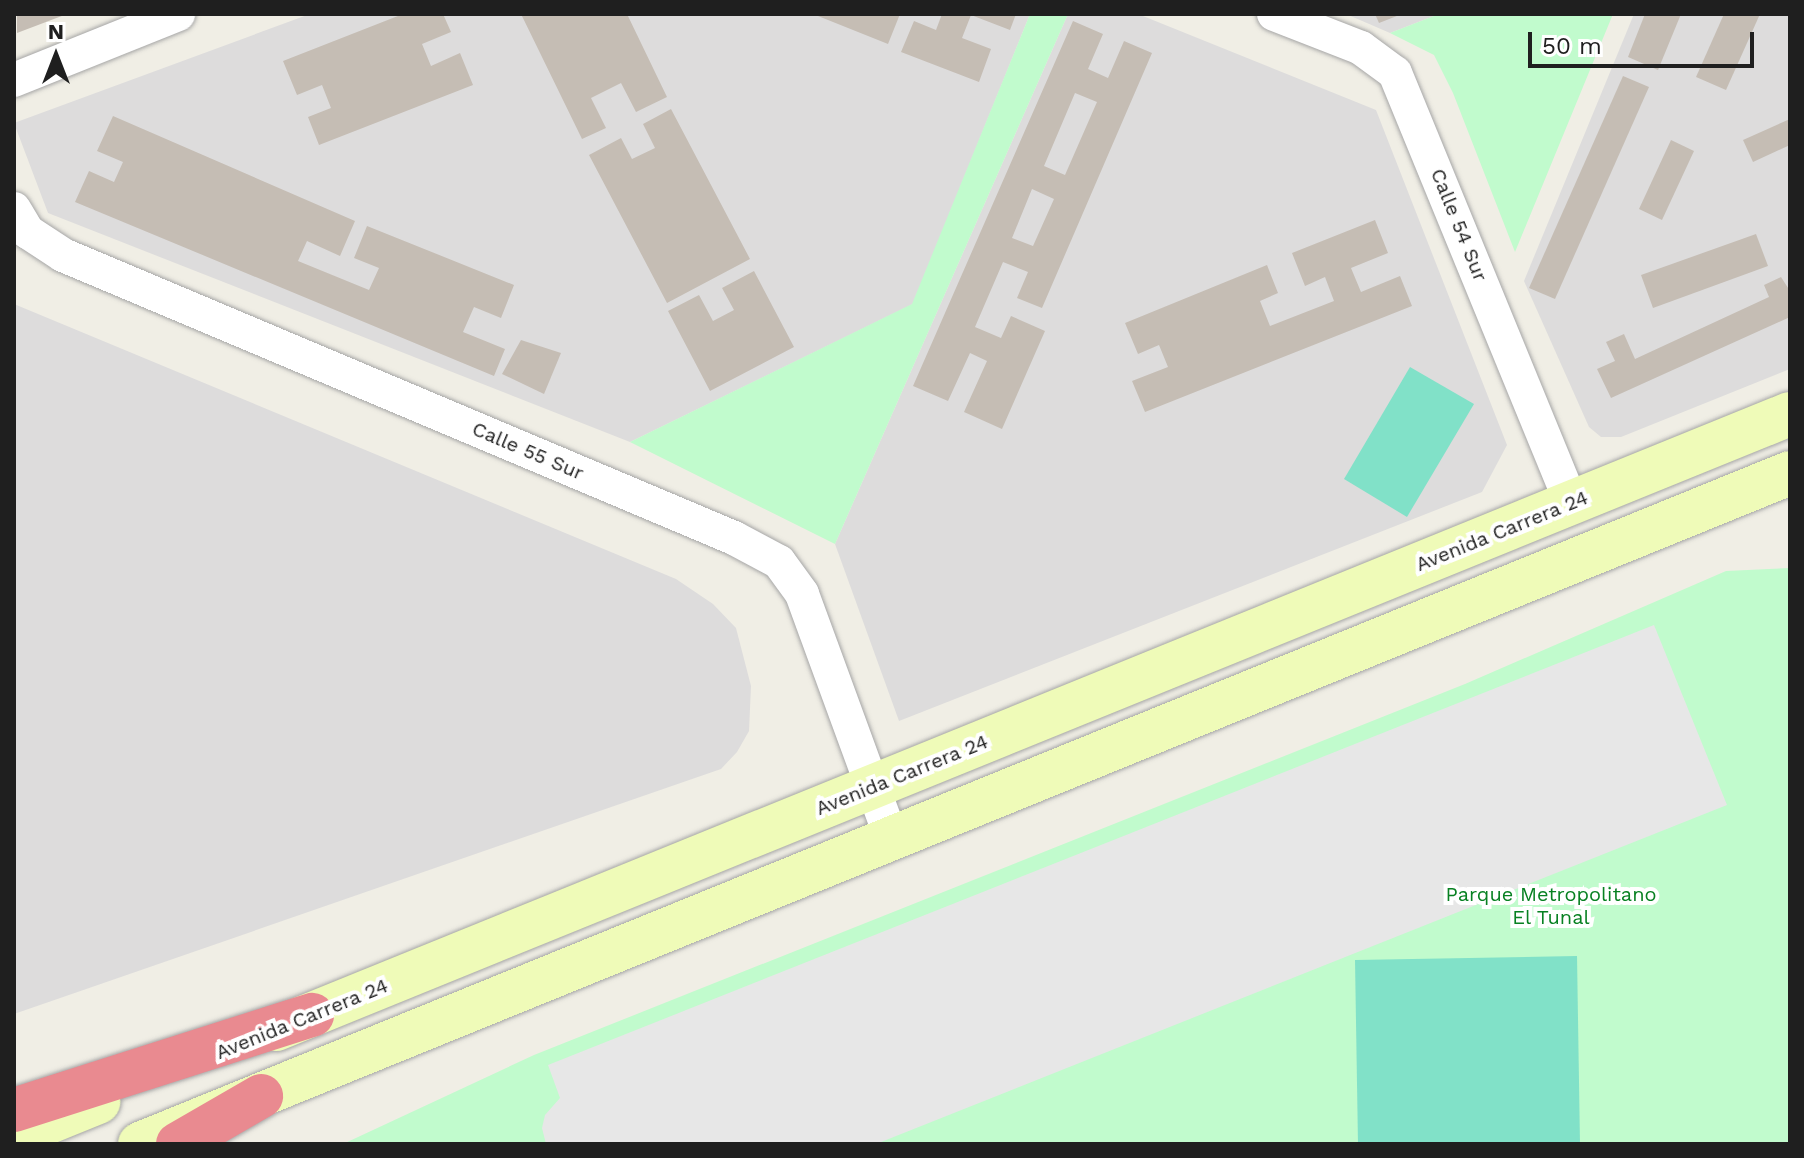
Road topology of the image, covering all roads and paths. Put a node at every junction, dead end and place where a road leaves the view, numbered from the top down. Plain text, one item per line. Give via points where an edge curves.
1 (178, 14) edge
2 (1274, 14) edge
3 (14, 80) edge
4 (14, 209) edge
5 (1790, 414) edge
6 (1790, 473) edge
7 (1571, 503) junction
8 (873, 787) junction
9 (891, 837) junction
10 (312, 1015) junction
11 (261, 1096) junction
12 (14, 1110) edge
13 (14, 1136) edge
14 (140, 1144) edge
15 (178, 1144) edge

1 - 3 street
2 - 7 street, Calle 54 Sur via 1361,48 1395,73
4 - 8 street, Calle 55 Sur via 28,232 63,255 761,549 779,562 802,594
5 - 7 main road, Avenida Carrera 24
6 - 9 main road
7 - 8 main road, Avenida Carrera 24
8 - 9 street, Calle 55 Sur
8 - 10 main road, Avenida Carrera 24
9 - 11 main road
10 - 12 highway
10 - 13 main road, Avenida Carrera 24
11 - 14 main road
11 - 15 highway

